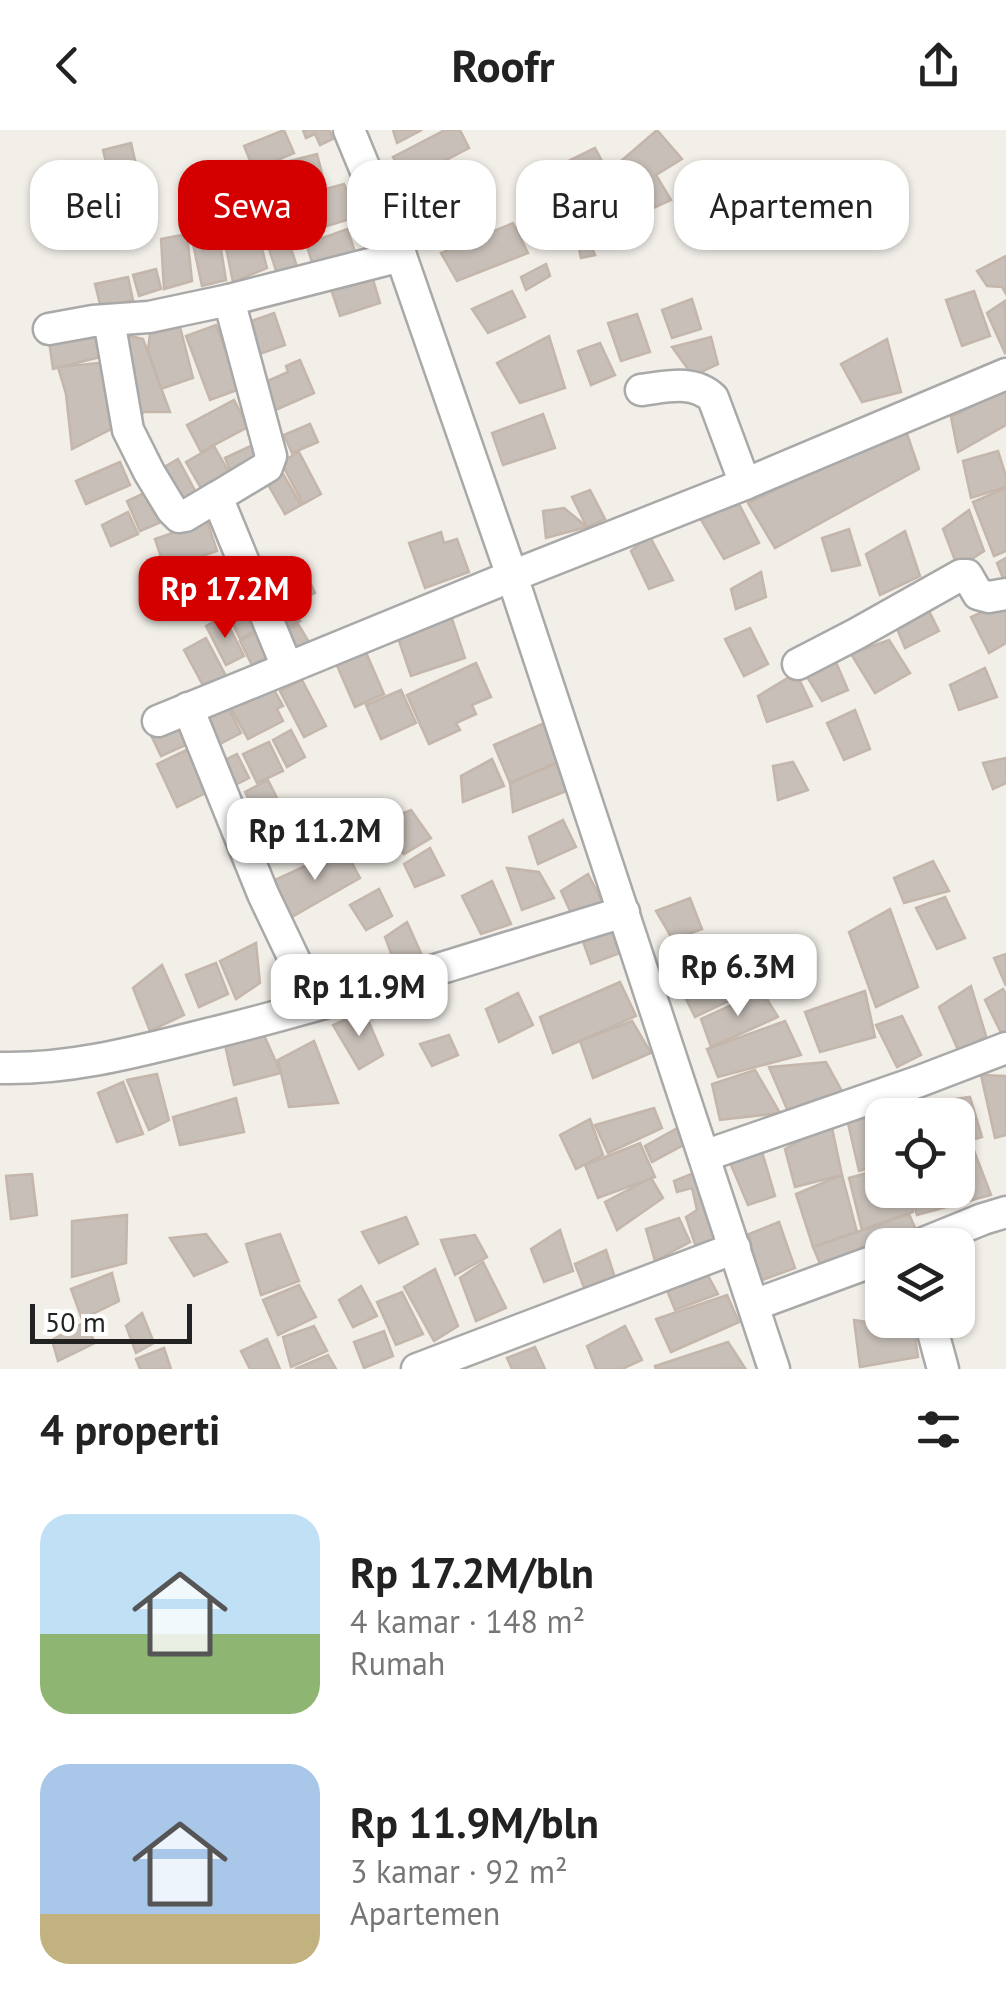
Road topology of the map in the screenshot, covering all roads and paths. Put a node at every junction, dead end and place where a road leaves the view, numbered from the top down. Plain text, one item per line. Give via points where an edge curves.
1 (349, 130) edge
2 (402, 256) junction
3 (230, 300) junction
4 (109, 320) junction
5 (50, 329) dead end
6 (1006, 374) edge
7 (641, 390) dead end
8 (745, 484) junction
9 (216, 497) junction
10 (512, 576) junction
11 (1006, 594) edge
12 (798, 664) dead end
13 (287, 667) junction
14 (188, 708) junction
15 (158, 721) dead end
16 (624, 912) junction
17 (316, 1005) junction
18 (1006, 1048) edge
19 (0, 1068) edge
20 (704, 1156) junction
21 (1006, 1212) edge
22 (961, 1228) edge
23 (735, 1248) junction
24 (865, 1264) edge
25 (754, 1305) junction
26 (934, 1338) edge
27 (416, 1369) edge
28 (774, 1369) edge
29 (943, 1369) edge

1 - 2 street
2 - 3 street
2 - 10 street
3 - 4 street
3 - 9 street via 272,456 267,467
4 - 5 street
4 - 9 street via 128,430 172,510 185,516
6 - 8 street
7 - 8 street via 705,390
8 - 10 street
9 - 13 street
10 - 13 street
10 - 16 street
11 - 12 street via 978,594 971,578 961,575
13 - 14 street
14 - 15 street
14 - 17 street
16 - 17 street
16 - 20 street
17 - 19 street via 133,1053
18 - 20 street
20 - 23 street
21 - 22 street
23 - 25 street
23 - 27 street
24 - 25 street
25 - 28 street
26 - 29 street

